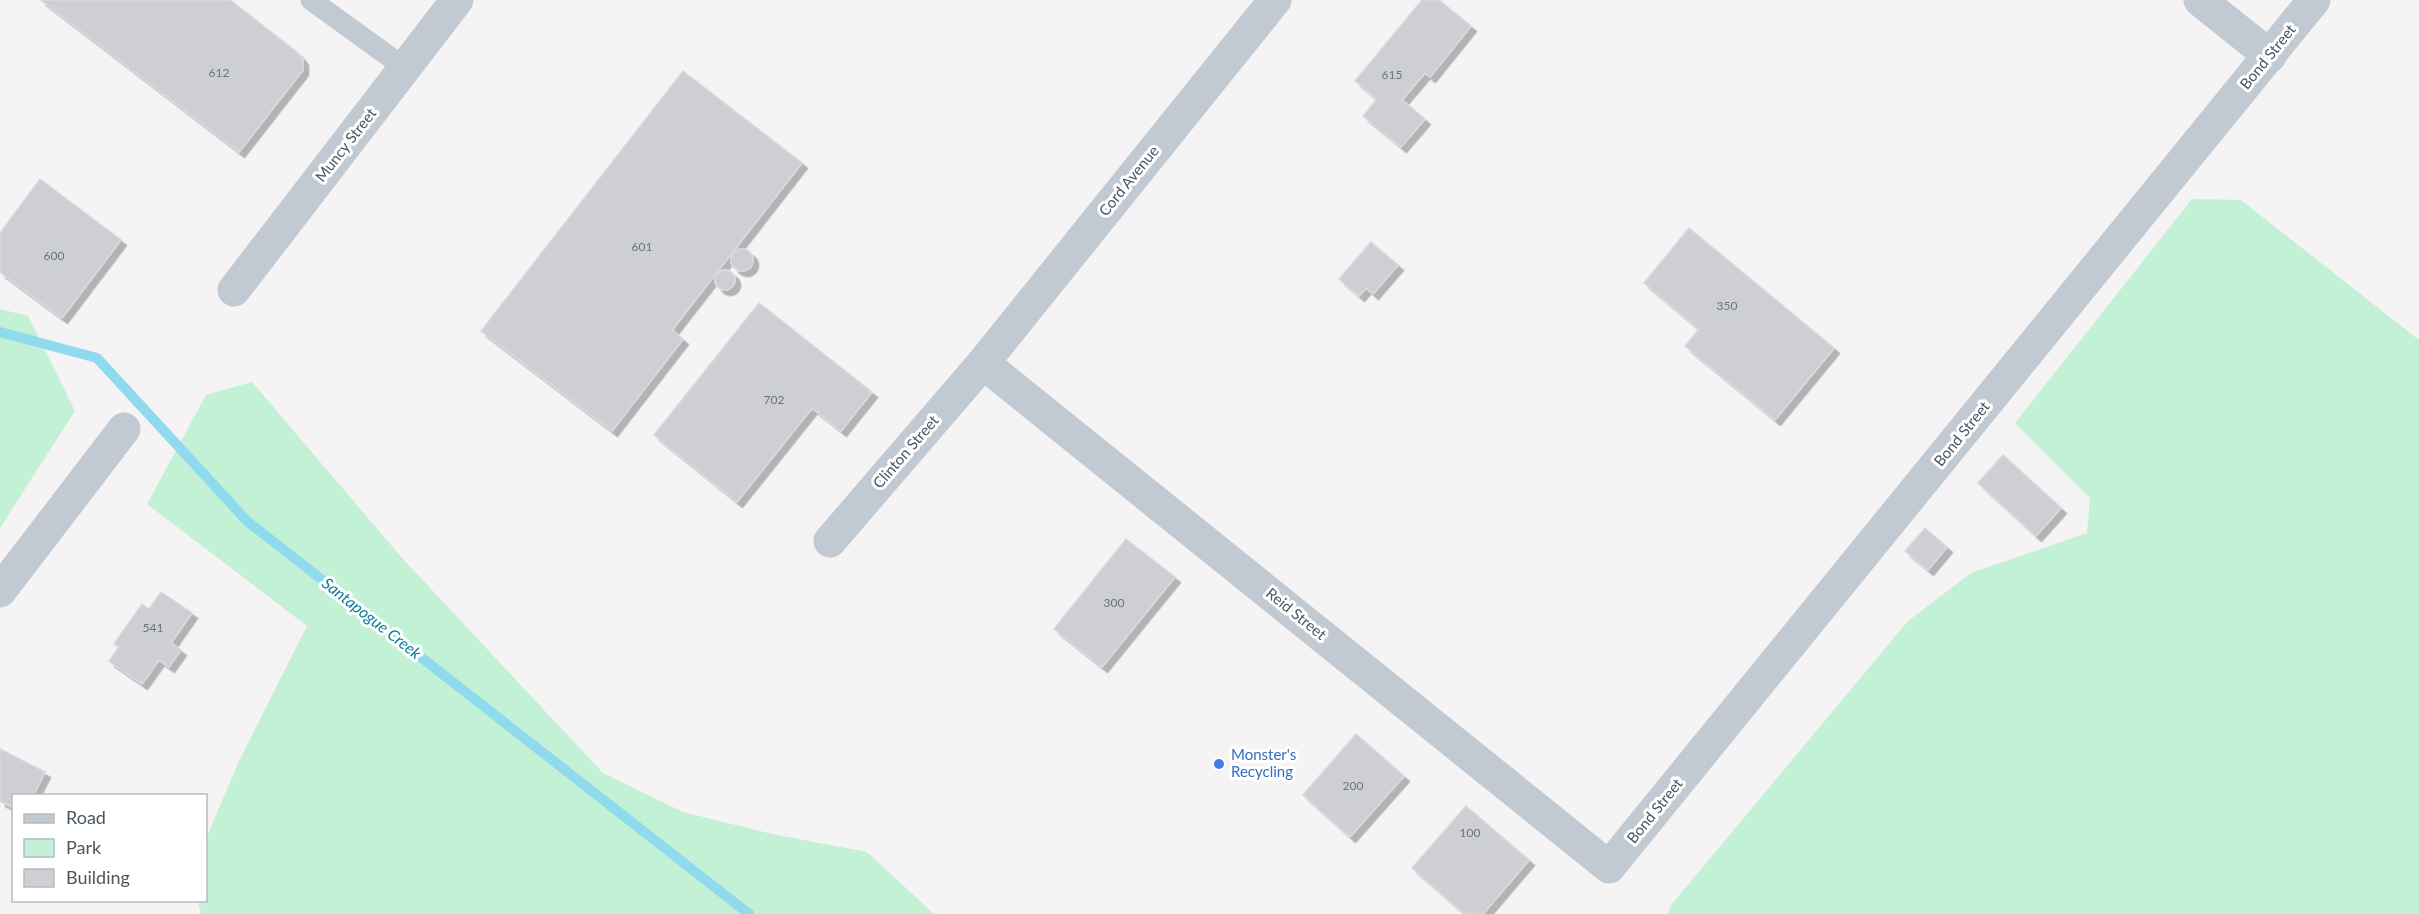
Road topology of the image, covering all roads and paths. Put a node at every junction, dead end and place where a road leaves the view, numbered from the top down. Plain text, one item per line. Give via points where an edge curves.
1 (311, 0) edge
2 (458, 0) edge
3 (1275, 0) edge
4 (2200, 0) edge
5 (2314, 0) edge
6 (2270, 56) junction
7 (405, 68) junction
8 (234, 290) dead end
9 (983, 363) junction
10 (124, 429) dead end
11 (830, 541) dead end
12 (0, 591) edge
13 (1609, 867) joint

1 - 7 lane
2 - 7 street, Muncy Street
3 - 9 street, Cord Avenue
4 - 6 street
5 - 6 street, Bond Street
6 - 13 street, Bond Street
7 - 8 street, Muncy Street
9 - 11 street, Clinton Street
9 - 13 street, Reid Street
10 - 12 street

